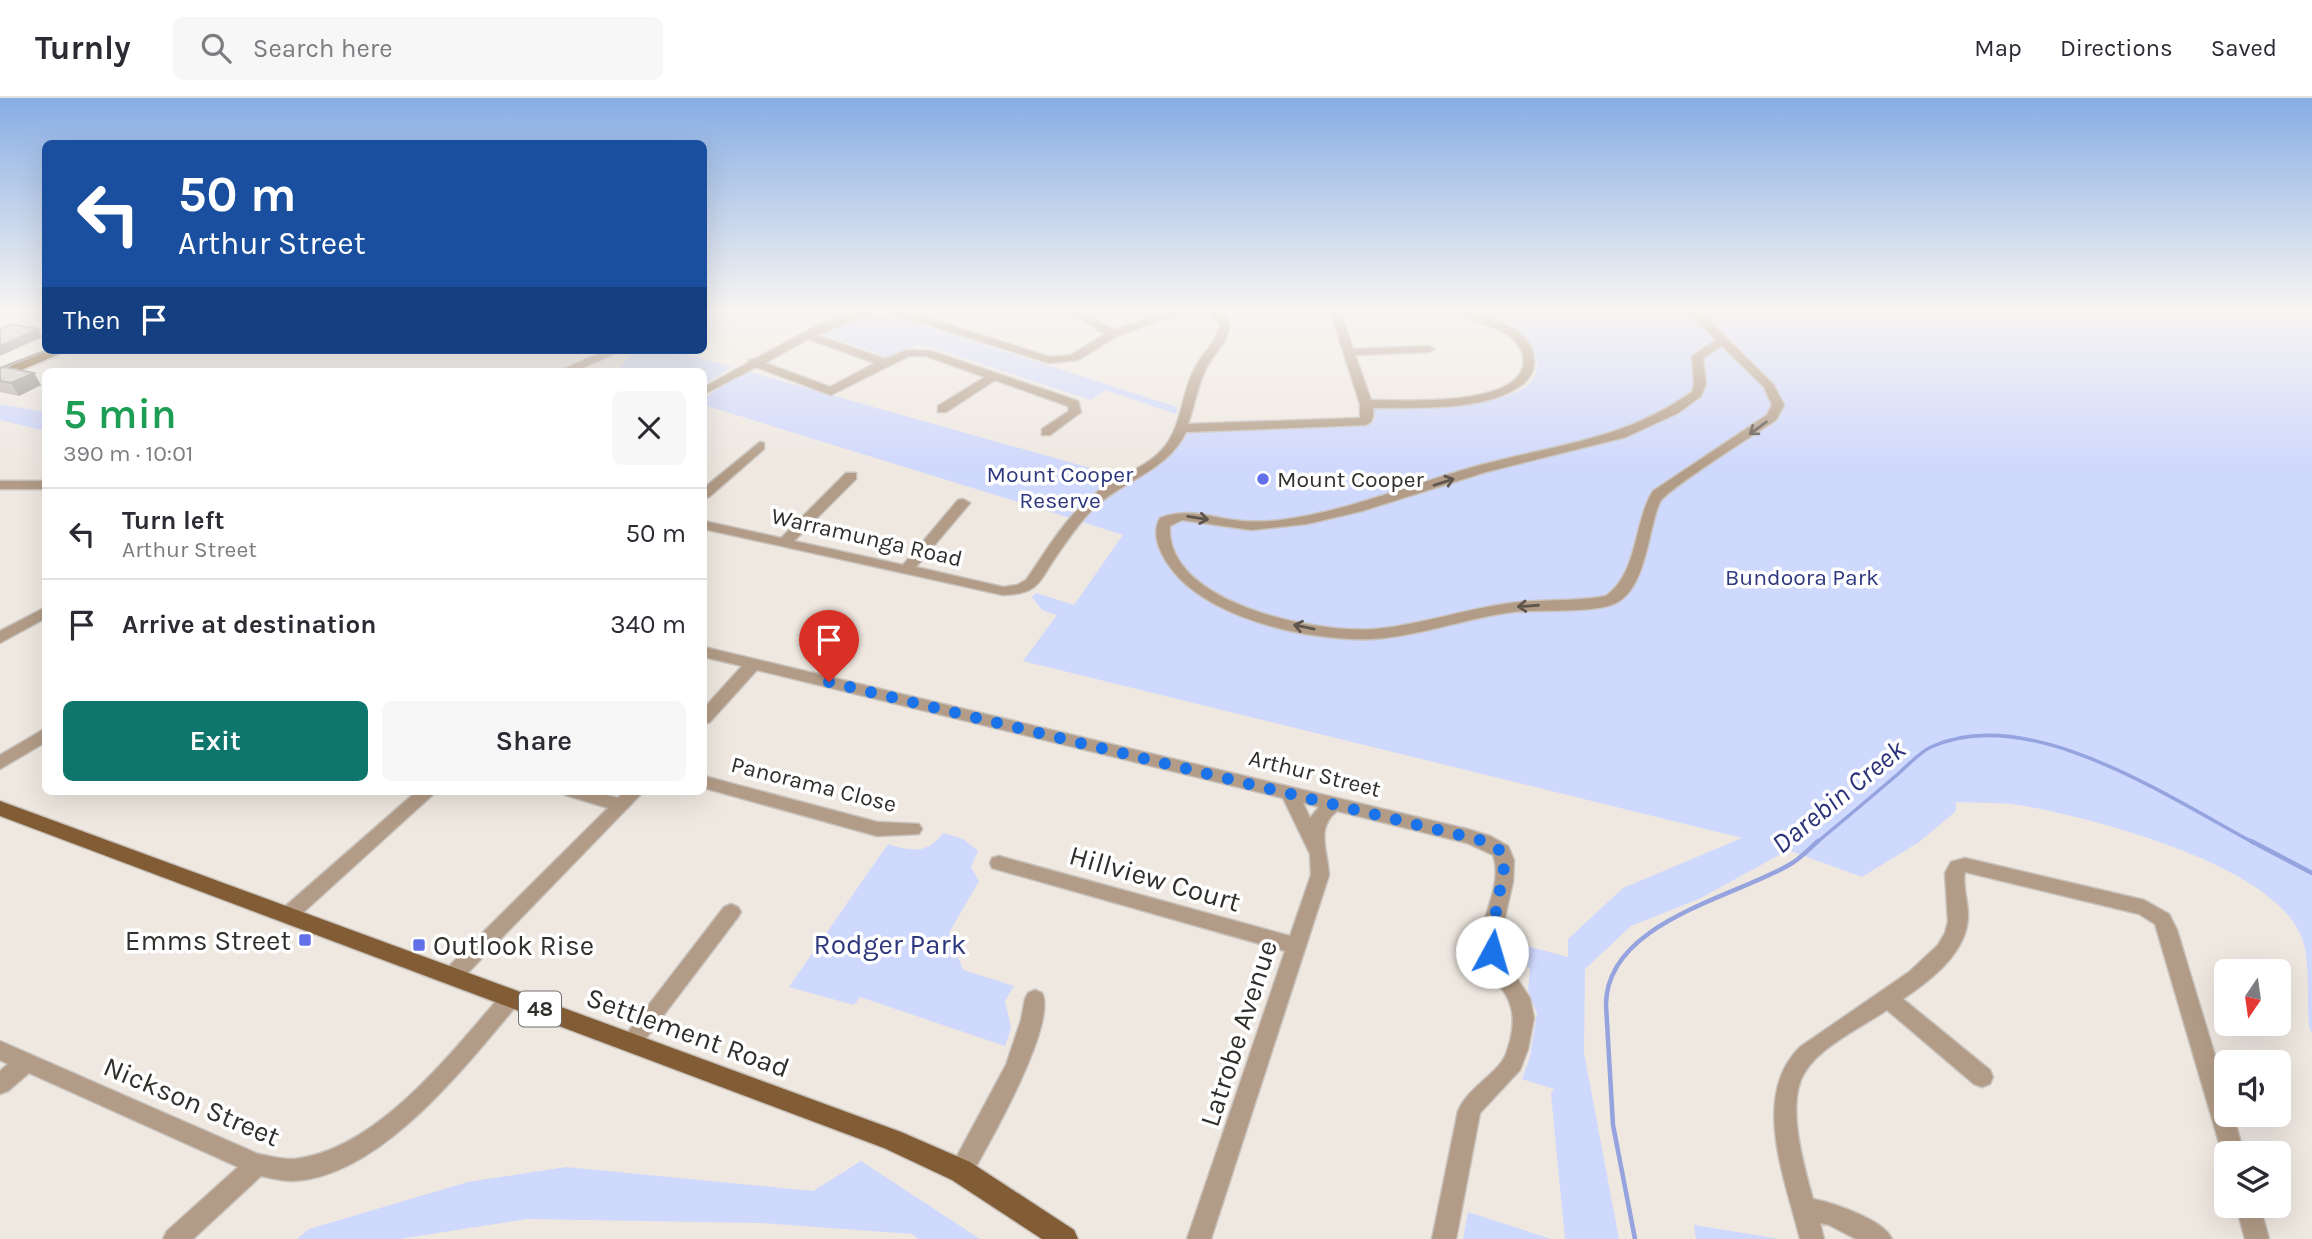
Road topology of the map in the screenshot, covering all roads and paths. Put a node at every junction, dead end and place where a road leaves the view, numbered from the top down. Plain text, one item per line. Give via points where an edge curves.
1 (29, 363) edge
2 (751, 363) edge
3 (756, 363) edge
4 (885, 363) edge
5 (955, 363) edge
6 (1204, 363) edge
7 (1353, 363) edge
8 (1528, 363) edge
9 (1696, 363) edge
10 (1746, 363) edge
11 (0, 375) edge
12 (994, 376) junction
13 (707, 389) edge
14 (1366, 404) junction
15 (942, 409) dead end
16 (1181, 428) junction
17 (1046, 432) dead end
18 (760, 446) dead end
19 (850, 475) dead end
20 (0, 485) edge
21 (42, 485) edge
22 (707, 491) edge
23 (963, 503) dead end
24 (707, 525) edge
25 (785, 542) junction
26 (907, 569) junction
27 (1021, 589) joint
28 (42, 613) edge
29 (0, 623) edge
30 (16, 628) junction
31 (0, 638) edge
32 (707, 653) edge
33 (753, 664) junction
34 (707, 715) edge
35 (42, 737) edge
36 (0, 764) edge
37 (707, 783) edge
38 (1289, 793) junction
39 (423, 795) edge
40 (585, 795) edge
41 (631, 795) edge
42 (1335, 804) junction
43 (621, 805) junction
44 (0, 808) edge
45 (913, 829) dead end
46 (1315, 845) junction
47 (999, 863) dead end
48 (731, 912) dead end
49 (288, 915) junction
50 (1297, 946) junction
51 (452, 976) junction
52 (1886, 997) junction
53 (511, 998) junction
54 (1035, 999) dead end
55 (631, 1043) junction
56 (10, 1060) edge
57 (1982, 1077) dead end
58 (0, 1084) edge
59 (2229, 1141) edge
60 (257, 1165) junction
61 (961, 1171) junction
62 (1806, 1209) junction
63 (2251, 1218) edge
64 (175, 1239) edge
65 (1065, 1239) edge
66 (1199, 1239) edge
67 (1444, 1239) edge
68 (1812, 1239) edge
69 (1880, 1239) edge
70 (2257, 1239) edge

1 - 11 highway
2 - 13 street
3 - 4 street via 831,391
5 - 12 street
6 - 16 street
7 - 14 street
8 - 14 street via 1517,384 1490,396 1462,402
10 -> 9 street via 1776,396 1777,410 1733,446 1658,494 1625,586 1611,600 1475,613 1375,634 1334,633 1242,611 1213,598 1177,568 1162,533 1165,522 1183,516 1252,526 1286,524 1600,441 1690,400 1701,388
12 - 15 street
12 - 17 street via 1074,404 1074,412
14 - 16 street via 1365,421 1348,424
16 - 27 street via 1162,456 1081,512 1031,583
18 - 22 street
19 - 25 street
20 - 21 street
23 - 26 street
24 - 25 street, Warramunga Road
25 - 26 street, Warramunga Road
26 - 27 street, Warramunga Road via 1003,591
28 - 30 street
29 - 30 street
30 - 31 street
32 - 33 street, Arthur Street
33 - 34 street
33 - 38 street, Arthur Street
35 - 36 street
37 - 45 street, Panorama Close via 877,829
38 - 42 street, Arthur Street
38 - 46 street, Latrobe Avenue
39 - 49 street
40 - 43 street
41 - 43 street
42 - 46 street, Latrobe Avenue via 1317,821
42 - 67 street, Arthur Street via 1484,841 1504,856 1492,952 1497,969 1521,1002 1523,1021 1512,1065 1478,1094 1469,1111
43 - 51 street
44 - 49 main road, Settlement Road / 48
46 - 50 street, Latrobe Avenue via 1321,875
47 - 50 street, Hillview Court
48 - 55 street
49 - 51 main road, Settlement Road / 48
50 - 66 street, Latrobe Avenue
51 - 53 main road, Settlement Road / 48
52 - 57 street
52 - 59 street via 1936,963 1955,934 1954,873 1958,867 1976,866 2144,908 2161,919 2175,953
52 - 62 street via 1805,1053 1790,1077 1790,1150
53 - 55 main road, Settlement Road / 48
53 - 60 street, Nickson Street via 387,1130 310,1168 289,1172
54 - 61 street via 1023,1049
55 - 61 main road, Settlement Road / 48 via 892,1140
56 - 58 street
56 - 60 street, Nickson Street
60 - 64 street
61 - 65 main road, Settlement Road / 48
62 - 68 street
62 - 69 street via 1832,1214
63 - 70 street

